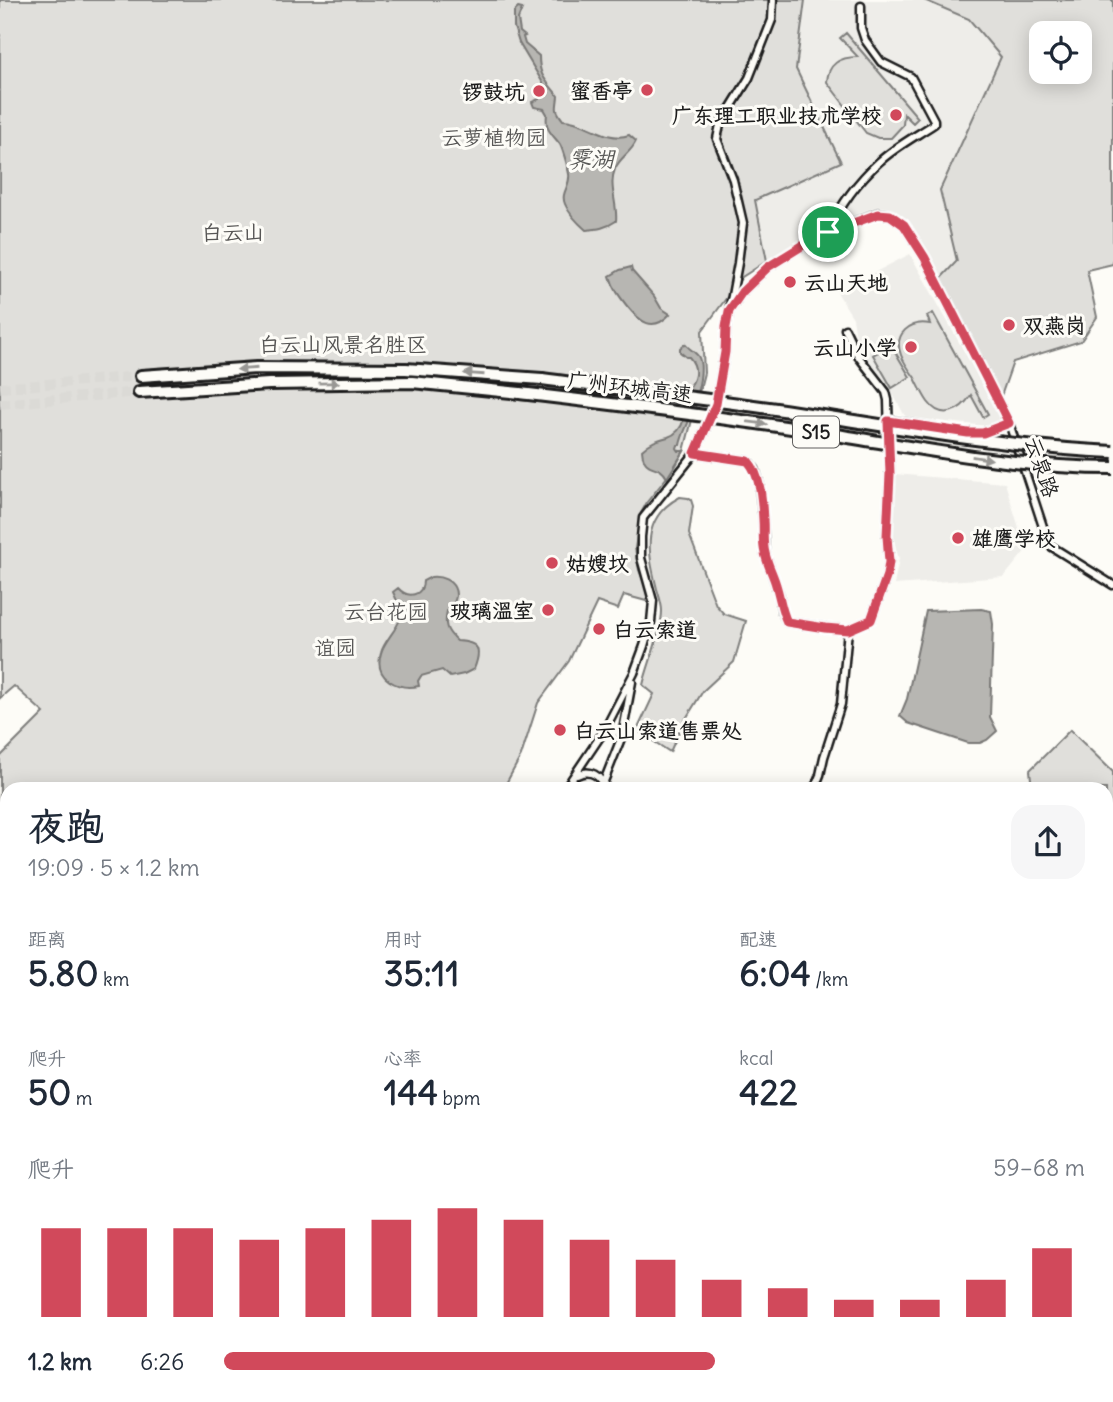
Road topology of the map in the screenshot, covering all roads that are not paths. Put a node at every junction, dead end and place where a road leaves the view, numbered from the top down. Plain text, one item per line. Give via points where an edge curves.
1 (773, 0) edge
2 (861, 6) dead end
3 (828, 232) junction
4 (729, 311) junction
5 (845, 329) dead end
6 (141, 376) tunnel mouth
7 (139, 392) tunnel mouth
8 (888, 421) junction
9 (1009, 423) junction
10 (1113, 452) edge
11 (695, 453) junction
12 (1113, 468) edge
13 (1113, 585) edge
14 (848, 630) junction
15 (634, 673) junction
16 (573, 780) joint
17 (600, 782) edge
18 (605, 782) edge
19 (817, 782) edge
20 (0, 1213) edge
21 (0, 1231) edge

1 - 4 street via 772,20 749,78 720,125 717,139 743,223
2 - 3 street via 865,40 881,62 911,77 934,124 863,178
3 - 4 street, 云泉路 via 768,267
3 - 9 street, 云泉路 via 878,214 890,215 904,225
4 - 11 street via 716,404
5 - 8 street via 858,356 886,392
10 -> 6 highway, 广州环城高速 / S15, bridge via 988,442 542,379 406,369 270,368
7 -> 12 highway, 广州环城高速 / S15, bridge via 412,382 766,424 993,459
8 - 9 street via 968,433 983,433
8 - 14 street via 887,575 871,620
9 - 13 street, 云泉路 via 1049,545
11 - 14 street via 748,461 755,469 765,554 787,622
11 - 15 street via 643,518 641,558 653,611
14 - 19 street via 841,704
15 - 16 street
15 - 18 street via 622,736
16 - 17 street via 580,773 591,772
20 - 21 street

